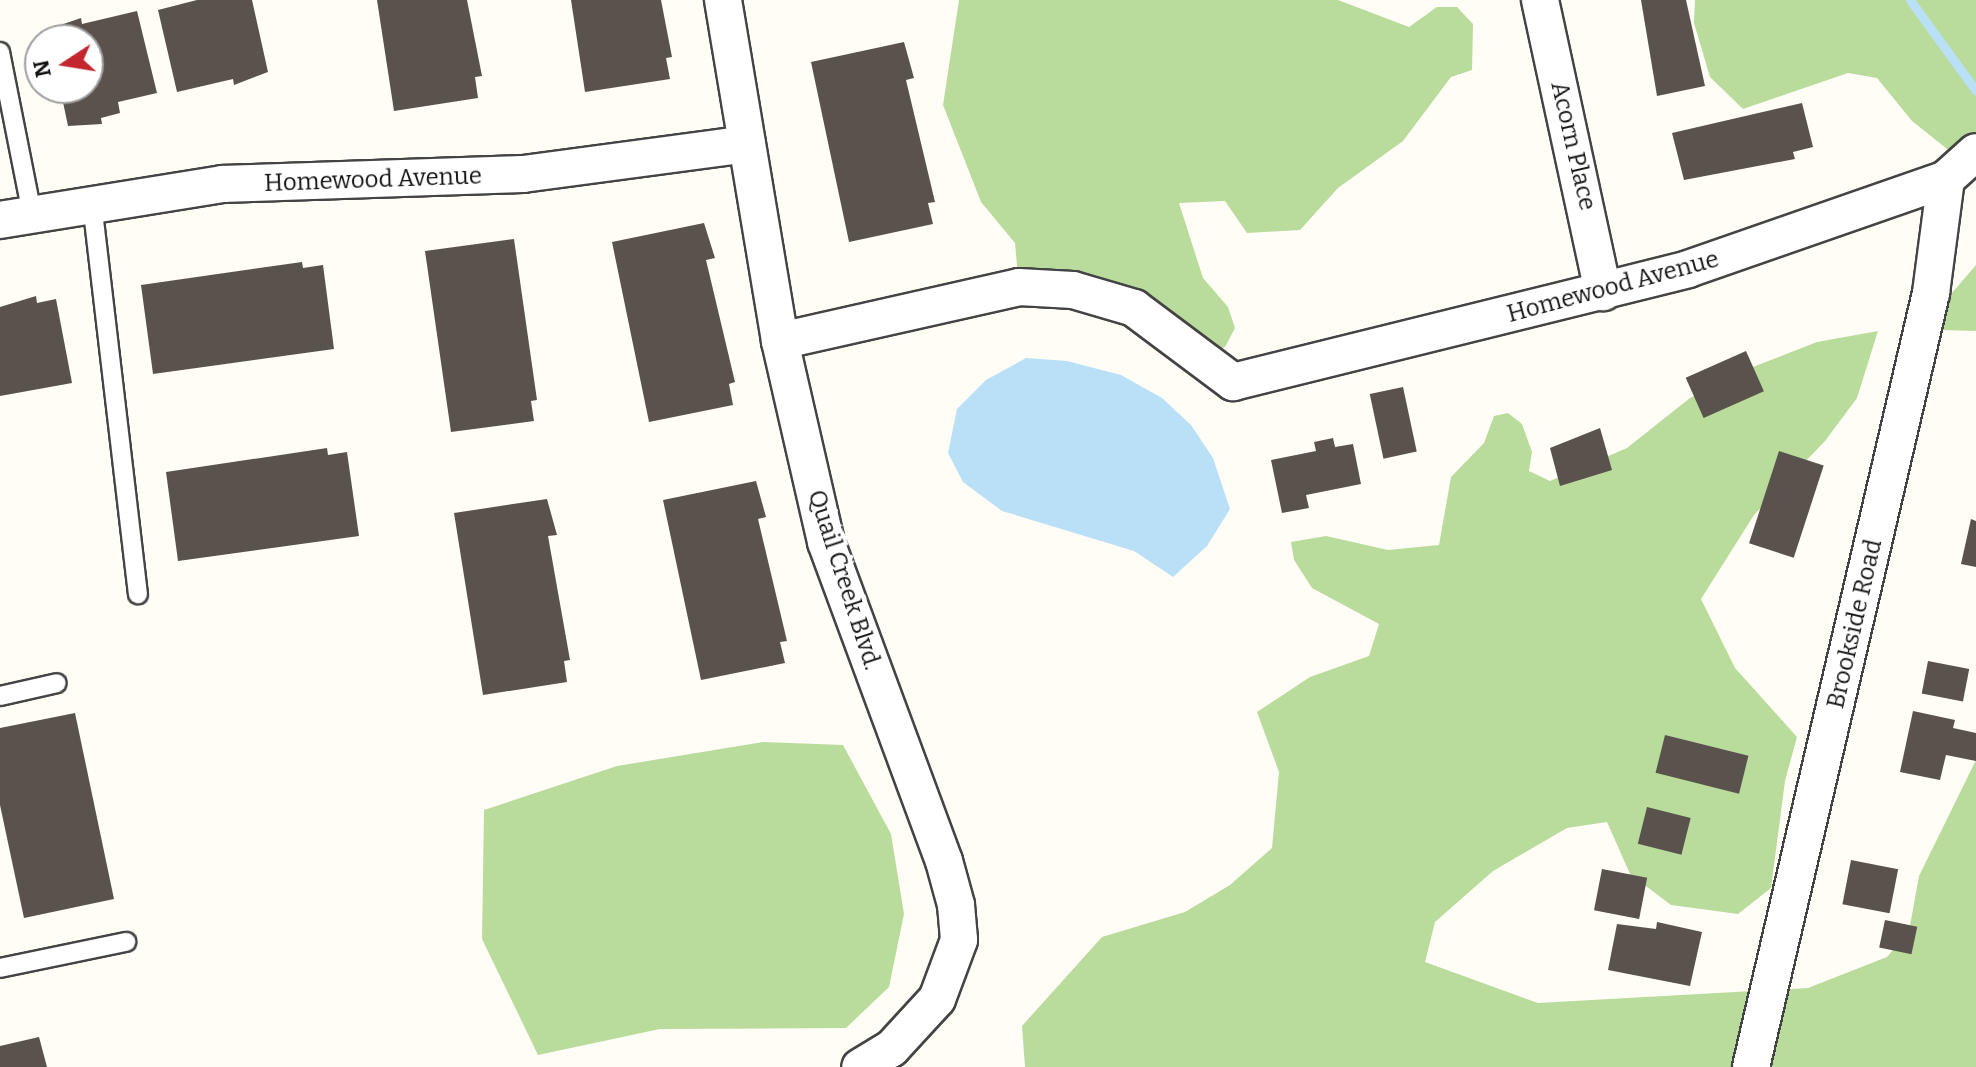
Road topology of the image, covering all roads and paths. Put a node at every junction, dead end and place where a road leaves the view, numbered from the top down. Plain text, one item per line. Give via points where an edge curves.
1 (723, 0) edge
2 (1540, 0) edge
3 (0, 52) edge
4 (747, 144) junction
5 (1963, 164) edge
6 (92, 203) junction
7 (16, 217) edge
8 (1603, 292) junction
9 (780, 341) junction
10 (138, 594) dead end
11 (57, 683) dead end
12 (0, 696) edge
13 (126, 942) dead end
14 (0, 968) edge
15 (860, 1067) edge
16 (1751, 1067) edge

1 - 4 street, Quail Creek Blvd.
2 - 8 street, Acorn Place
3 - 7 lane
4 - 6 street, Homewood Avenue via 523,174 222,184
4 - 9 street, Quail Creek Blvd.
5 - 8 street, Homewood Avenue via 1837,221
5 - 16 street, Brookside Road
6 - 7 street, Homewood Avenue
6 - 10 lane
8 - 9 street, Homewood Avenue via 1233,382 1134,308 1073,290 1019,287
9 - 15 street, Quail Creek Blvd. via 826,542 956,905 959,940 937,999 892,1048
11 - 12 lane
13 - 14 lane

